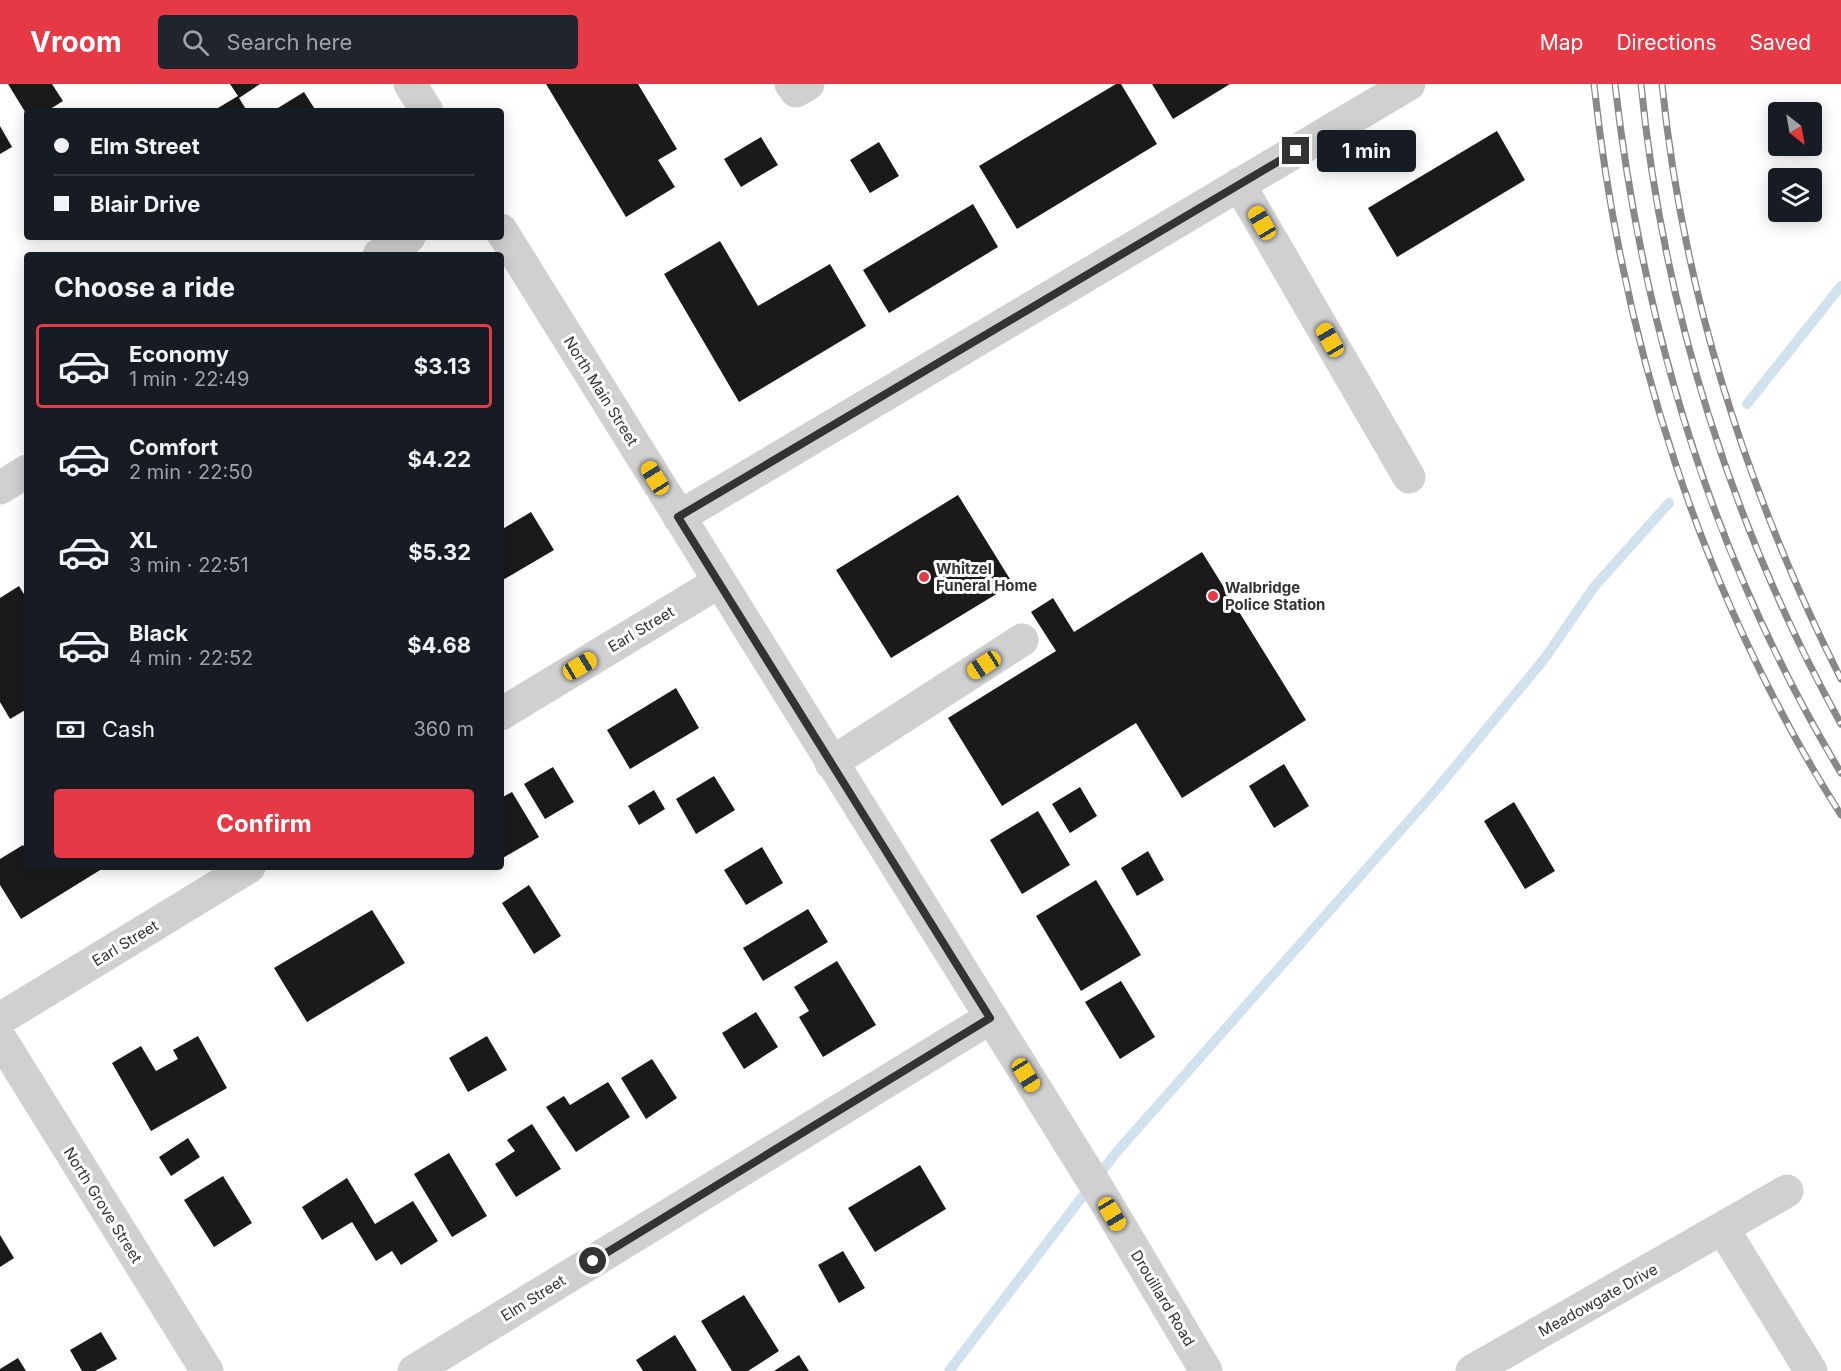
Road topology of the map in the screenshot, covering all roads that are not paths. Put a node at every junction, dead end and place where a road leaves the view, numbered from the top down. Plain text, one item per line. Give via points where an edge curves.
1 (791, 84) edge
2 (808, 84) edge
3 (1409, 84) edge
4 (1239, 184) junction
5 (504, 235) edge
6 (403, 240) edge
7 (384, 252) edge
8 (24, 473) edge
9 (1409, 477) dead end
10 (0, 488) edge
11 (678, 517) junction
12 (719, 582) junction
13 (1022, 640) dead end
14 (504, 712) edge
15 (831, 763) junction
16 (244, 870) edge
17 (0, 1018) edge
18 (990, 1018) junction
19 (0, 1038) edge
20 (1787, 1191) dead end
21 (1101, 1194) joint
22 (1723, 1229) junction
23 (207, 1371) edge
24 (414, 1371) edge
25 (1206, 1371) edge
26 (1472, 1371) edge
27 (1811, 1371) edge

1 - 2 street via 795,91
3 - 4 street
4 - 9 street
4 - 11 street
5 - 11 street, North Main Street
6 - 7 street
8 - 10 street
11 - 12 street, North Main Street
12 - 14 street, Earl Street
12 - 15 street, North Main Street
13 - 15 street
15 - 18 street, North Main Street
16 - 17 street, Earl Street
18 - 21 street, North Main Street
18 - 24 street, Elm Street
19 - 23 street, North Grove Street
20 - 22 street, Meadowgate Drive
21 - 25 street, Drouillard Road
22 - 26 street, Meadowgate Drive
22 - 27 street

